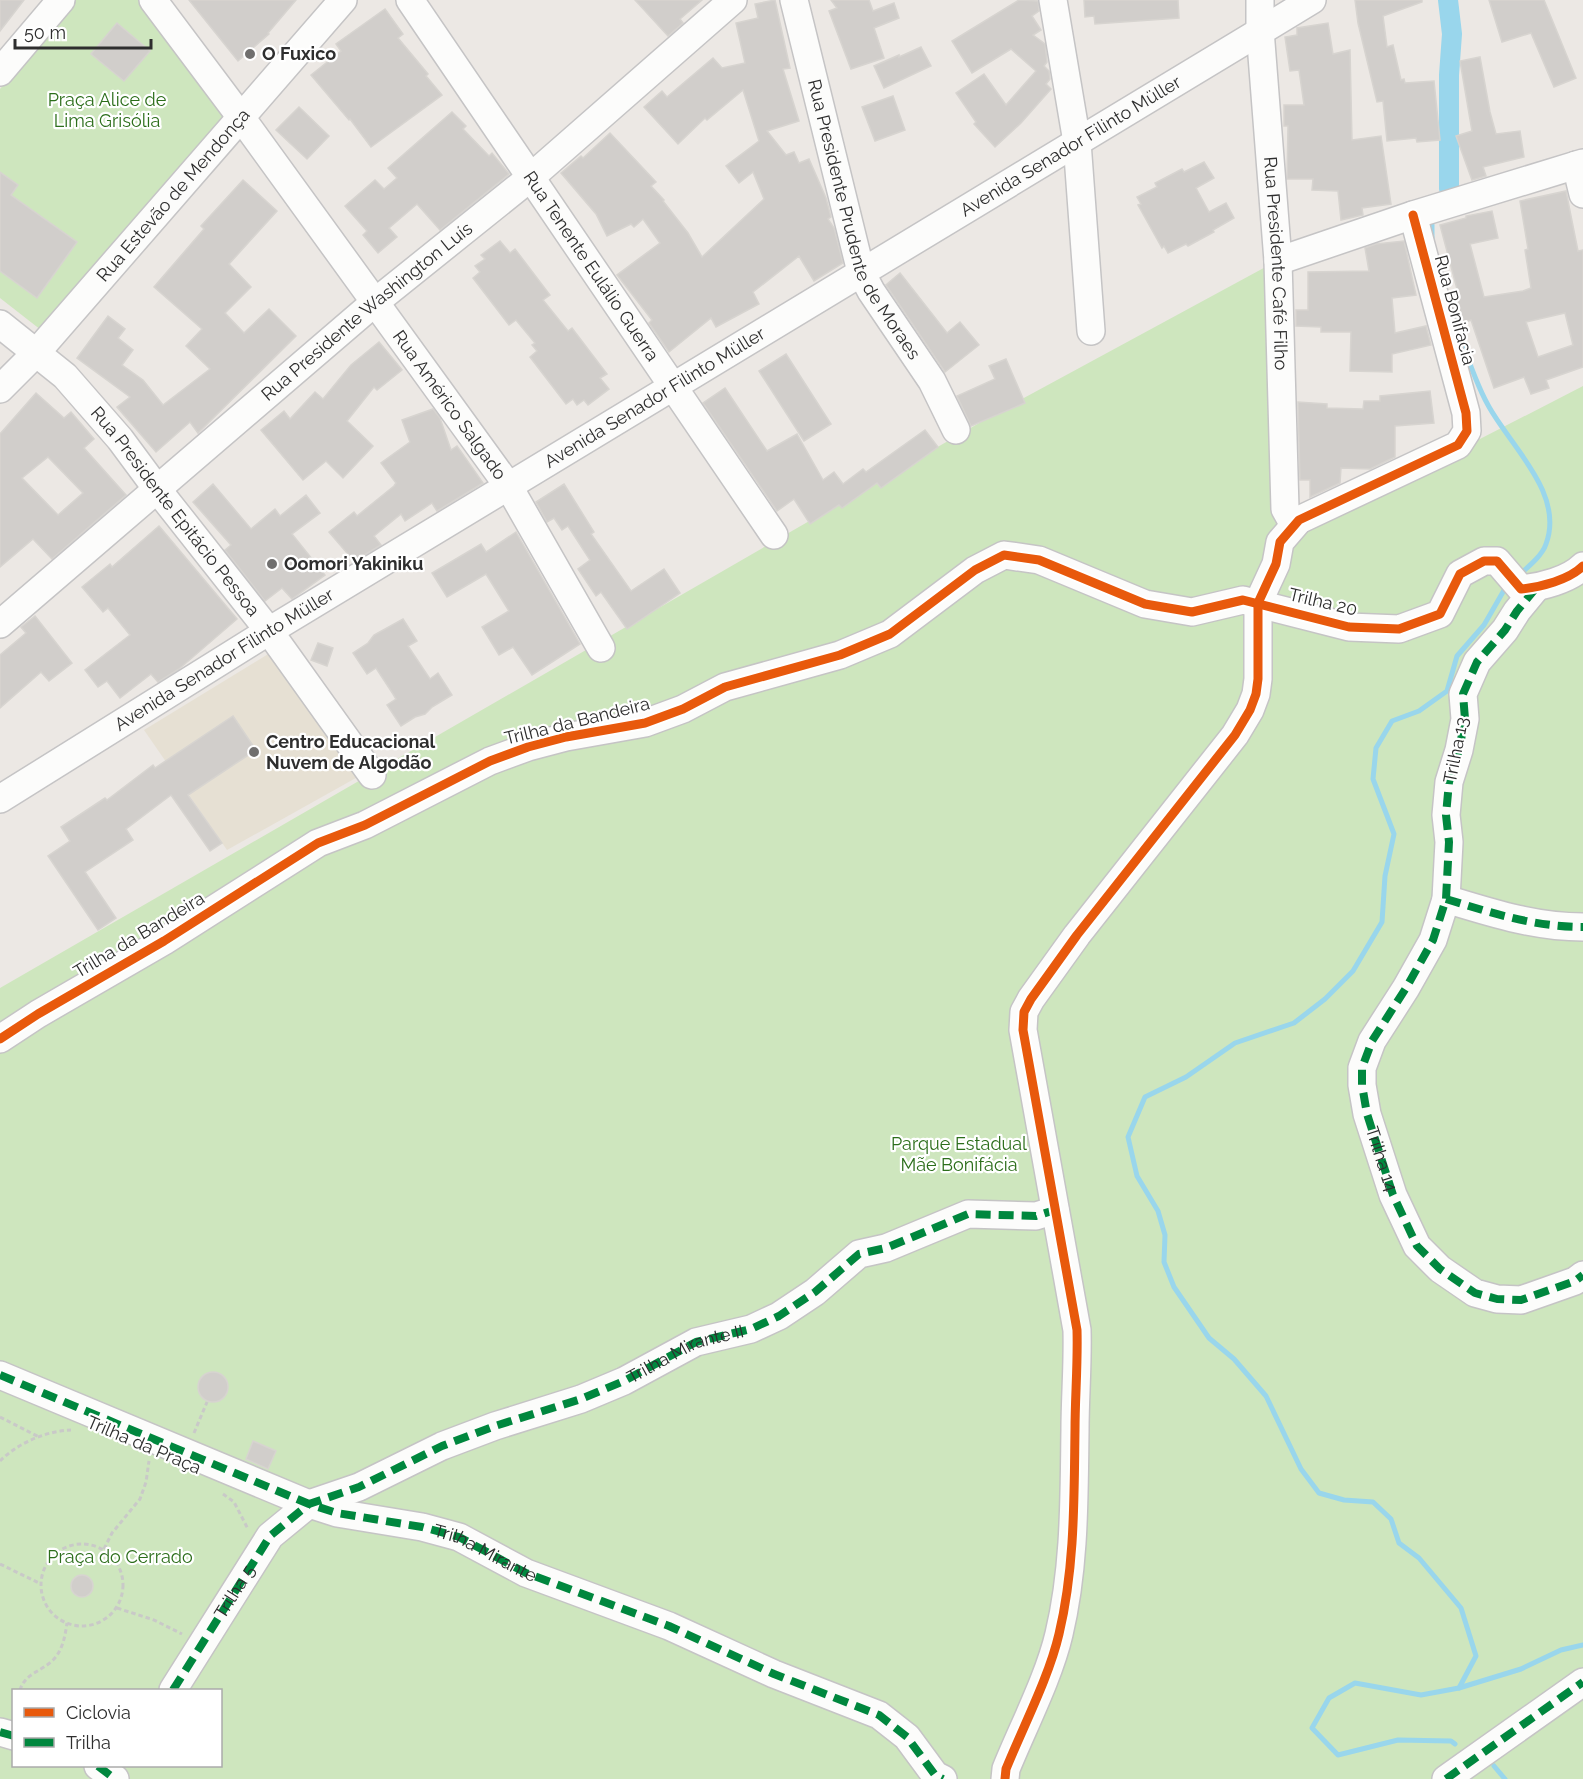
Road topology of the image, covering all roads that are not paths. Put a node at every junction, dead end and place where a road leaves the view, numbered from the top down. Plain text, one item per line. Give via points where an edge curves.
1 (62, 0) edge
2 (153, 0) edge
3 (343, 0) edge
4 (410, 0) edge
5 (733, 0) edge
6 (794, 0) edge
7 (1053, 0) edge
8 (1260, 0) edge
9 (1312, 0) edge
10 (1260, 30) junction
11 (0, 72) edge
12 (240, 117) junction
13 (1077, 142) junction
14 (1580, 164) edge
15 (531, 177) junction
16 (1583, 194) edge
17 (1413, 215) junction
18 (1278, 261) junction
19 (861, 272) junction
20 (374, 303) junction
21 (0, 324) edge
22 (1091, 331) dead end
23 (36, 353) junction
24 (673, 387) junction
25 (0, 389) edge
26 (956, 430) dead end
27 (509, 487) junction
28 (157, 489) junction
29 (1299, 520) junction
30 (774, 535) dead end
31 (1583, 566) edge
32 (1521, 583) junction
33 (1258, 603) junction
34 (0, 624) edge
35 (269, 631) junction
36 (601, 648) dead end
37 (372, 775) dead end
38 (4, 791) edge
39 (1446, 899) junction
40 (1583, 927) edge
41 (0, 1039) edge
42 (1055, 1210) junction
43 (1583, 1275) edge
44 (0, 1376) edge
45 (309, 1504) junction
46 (1583, 1682) edge
47 (174, 1689) edge
48 (99, 1767) edge
49 (115, 1779) edge
50 (943, 1779) edge
51 (1005, 1779) edge
52 (1446, 1779) edge

1 - 11 street
2 - 12 street, Rua Américo Salgado
3 - 12 street, Rua Estevão de Mendonça
4 - 15 street, Rua Tenente Eulálio Guerra
5 - 15 street, Rua Presidente Washington Luís
6 - 19 street, Rua Presidente Prudente de Moraes
7 - 13 street
8 - 10 street, Rua Presidente Café Filho
9 - 10 street, Avenida Senador Filinto Müller
10 - 13 street, Avenida Senador Filinto Müller
10 - 18 street, Rua Presidente Café Filho
12 - 20 street, Rua Américo Salgado
12 - 23 street, Rua Estevão de Mendonça
13 - 19 street, Avenida Senador Filinto Müller
13 - 22 street
14 - 16 street
14 - 17 street
15 - 20 street, Rua Presidente Washington Luís
15 - 24 street, Rua Tenente Eulálio Guerra
17 - 18 street
17 - 29 street, Rua Bonifacia via 1466,412 1467,431 1458,445
18 - 29 street, Rua Presidente Café Filho via 1286,509 1290,518
19 - 24 street, Avenida Senador Filinto Müller
19 - 26 street, Rua Presidente Prudente de Moraes via 932,381
20 - 27 street, Rua Américo Salgado
20 - 28 street, Rua Presidente Washington Luís
21 - 23 street, Rua Presidente Epitácio Pessoa
23 - 25 street, Rua Estevão de Mendonça
23 - 28 street, Rua Presidente Epitácio Pessoa via 65,376
24 - 27 street, Avenida Senador Filinto Müller
24 - 30 street, Rua Tenente Eulálio Guerra
27 - 35 street, Avenida Senador Filinto Müller
27 - 36 street, Rua Américo Salgado
28 - 34 street, Rua Presidente Washington Luís
28 - 35 street, Rua Presidente Epitácio Pessoa
29 - 33 street via 1280,542 1276,564
31 - 32 street via 1577,573
32 - 33 street, Trilha 20 via 1497,561 1484,561 1460,574 1440,614 1399,629 1349,627
32 - 39 street, Trilha 13 via 1517,610 1477,662 1463,694 1465,719 1449,782 1446,815
33 - 41 street, Trilha da Bandeira via 1243,600 1192,612 1145,604 1039,560 1004,555 975,570 890,634 840,655 725,687 645,723 528,747 490,761 365,825 318,843
33 - 42 street via 1258,679 1250,710 1235,735 1077,935 1024,1012 1023,1030
35 - 37 street, Rua Presidente Epitácio Pessoa
35 - 38 street, Avenida Senador Filinto Müller
39 - 40 street via 1522,921
39 - 43 street, Trilha 14 via 1433,940 1372,1041 1362,1068 1367,1114 1394,1195 1417,1246 1440,1269 1475,1293 1521,1300
42 - 45 street, Trilha Mirante II via 1036,1216 968,1214 886,1248 859,1254 815,1292 751,1329 696,1342 624,1381 442,1446 359,1487
42 - 51 street via 1078,1353 1067,1593 1059,1636
44 - 45 street, Trilha Mirante
45 - 47 street, Trilha 5 via 270,1536
45 - 50 street, Trilha Mirante via 459,1537 526,1573 669,1626 774,1674 879,1715 907,1737 935,1775
46 - 52 street
48 - 49 street

